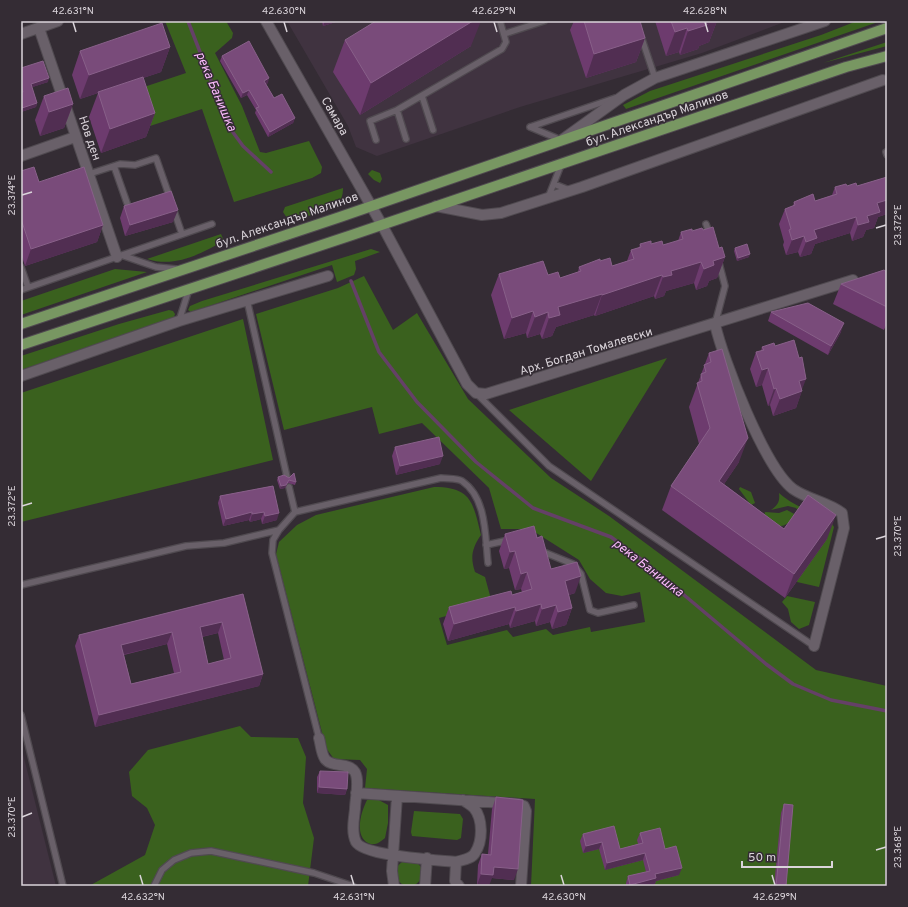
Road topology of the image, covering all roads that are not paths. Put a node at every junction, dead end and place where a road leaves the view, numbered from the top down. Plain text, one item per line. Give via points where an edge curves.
1 (58, 21) edge
2 (266, 21) edge
3 (500, 21) edge
4 (544, 21) edge
5 (826, 21) edge
6 (42, 25) edge
7 (638, 28) edge
8 (887, 28) edge
9 (21, 34) edge
10 (504, 34) junction
11 (887, 56) edge
12 (655, 78) junction
13 (883, 80) dead end
14 (624, 95) junction
15 (422, 96) junction
16 (396, 110) junction
17 (432, 130) dead end
18 (75, 137) junction
19 (406, 139) dead end
20 (376, 140) dead end
21 (561, 140) junction
22 (21, 156) edge
23 (561, 165) junction
24 (114, 166) junction
25 (88, 174) junction
26 (554, 184) junction
27 (570, 191) junction
28 (548, 198) junction
29 (127, 203) edge
30 (371, 206) junction
31 (436, 206) junction
32 (212, 224) dead end
33 (706, 224) dead end
34 (382, 225) junction
35 (182, 234) junction
36 (713, 245) edge
37 (119, 256) junction
38 (718, 259) edge
39 (21, 267) edge
40 (185, 269) junction
41 (328, 276) dead end
42 (865, 276) edge
43 (28, 287) junction
44 (190, 288) junction
45 (21, 290) edge
46 (247, 300) junction
47 (179, 321) junction
48 (21, 324) edge
49 (715, 324) junction
50 (21, 345) edge
51 (21, 376) edge
52 (476, 393) junction
53 (287, 477) edge
54 (289, 487) dead end
55 (295, 512) junction
56 (279, 530) junction
57 (512, 539) edge
58 (486, 545) junction
59 (538, 546) edge
60 (488, 563) dead end
61 (21, 585) edge
62 (634, 606) dead end
63 (814, 646) joint
64 (21, 715) edge
65 (319, 738) joint
66 (356, 793) junction
67 (397, 796) junction
68 (463, 800) junction
69 (393, 855) junction
70 (427, 858) junction
71 (456, 862) junction
72 (63, 886) edge
73 (154, 886) edge
74 (353, 886) edge
75 (394, 886) edge
76 (425, 886) edge
77 (459, 886) edge
78 (520, 886) edge

1 - 6 street
2 - 30 street, Самара
3 - 10 lane
4 - 10 lane
5 - 12 street, бул. Александър Малинов
6 - 9 street
6 - 18 street, Нов ден
7 - 12 lane
8 - 21 main road, бул. Александър Малинов
10 - 15 lane via 506,42 502,49
11 - 23 main road, бул. Александър Малинов via 846,67
12 - 14 street, бул. Александър Малинов
13 - 27 street
14 - 21 street, бул. Александър Малинов
14 - 21 lane via 530,127
15 - 16 lane
15 - 17 lane
16 - 19 lane
16 - 20 lane via 370,121
18 - 22 street
18 - 25 street, Нов ден
21 - 30 main road, бул. Александър Малинов
23 - 26 lane
23 - 31 main road, бул. Александър Малинов
24 - 25 lane
24 - 29 lane
24 - 35 lane via 135,165 156,158
25 - 37 street, Нов ден
26 - 27 lane
26 - 28 lane
27 - 28 street
28 - 31 street via 500,213 482,215
30 - 34 street, Самара
30 - 40 main road, бул. Александър Малинов
31 - 34 main road, бул. Александър Малинов
32 - 35 lane
33 - 36 lane
34 - 44 main road, бул. Александър Малинов
34 - 52 street via 467,384
35 - 37 lane
37 - 40 lane via 156,267
37 - 43 lane
38 - 49 lane via 725,286
39 - 43 lane
40 - 48 main road, бул. Александър Малинов
41 - 46 street
42 - 49 street, Арх. Богдан Томалевски
43 - 45 lane
44 - 47 lane
44 - 50 main road, бул. Александър Малинов
46 - 47 street
46 - 53 lane
47 - 51 street
49 - 52 street, Арх. Богдан Томалевски via 497,392
49 - 63 street via 720,344 754,428 778,473 793,489 842,513 844,528
52 - 63 lane via 549,466
54 - 55 lane
55 - 56 lane
55 - 58 lane via 441,478 461,480 475,494 482,512
56 - 61 lane via 224,543 186,546
56 - 65 lane via 273,540 272,553
57 - 58 lane
58 - 60 lane
59 - 62 lane via 541,551 573,564 581,574 590,610 598,613
64 - 72 lane
65 - 66 street via 326,759 355,772
66 - 67 street
66 - 69 street via 354,834 357,843 366,850
67 - 68 street
67 - 69 street
68 - 71 street via 473,807 480,819 480,842 475,854
68 - 78 street via 524,806 526,811
69 - 70 street
69 - 75 street
70 - 71 street
70 - 76 street
71 - 77 street via 455,881
73 - 74 lane via 162,870 174,860 190,854 211,852 314,873

